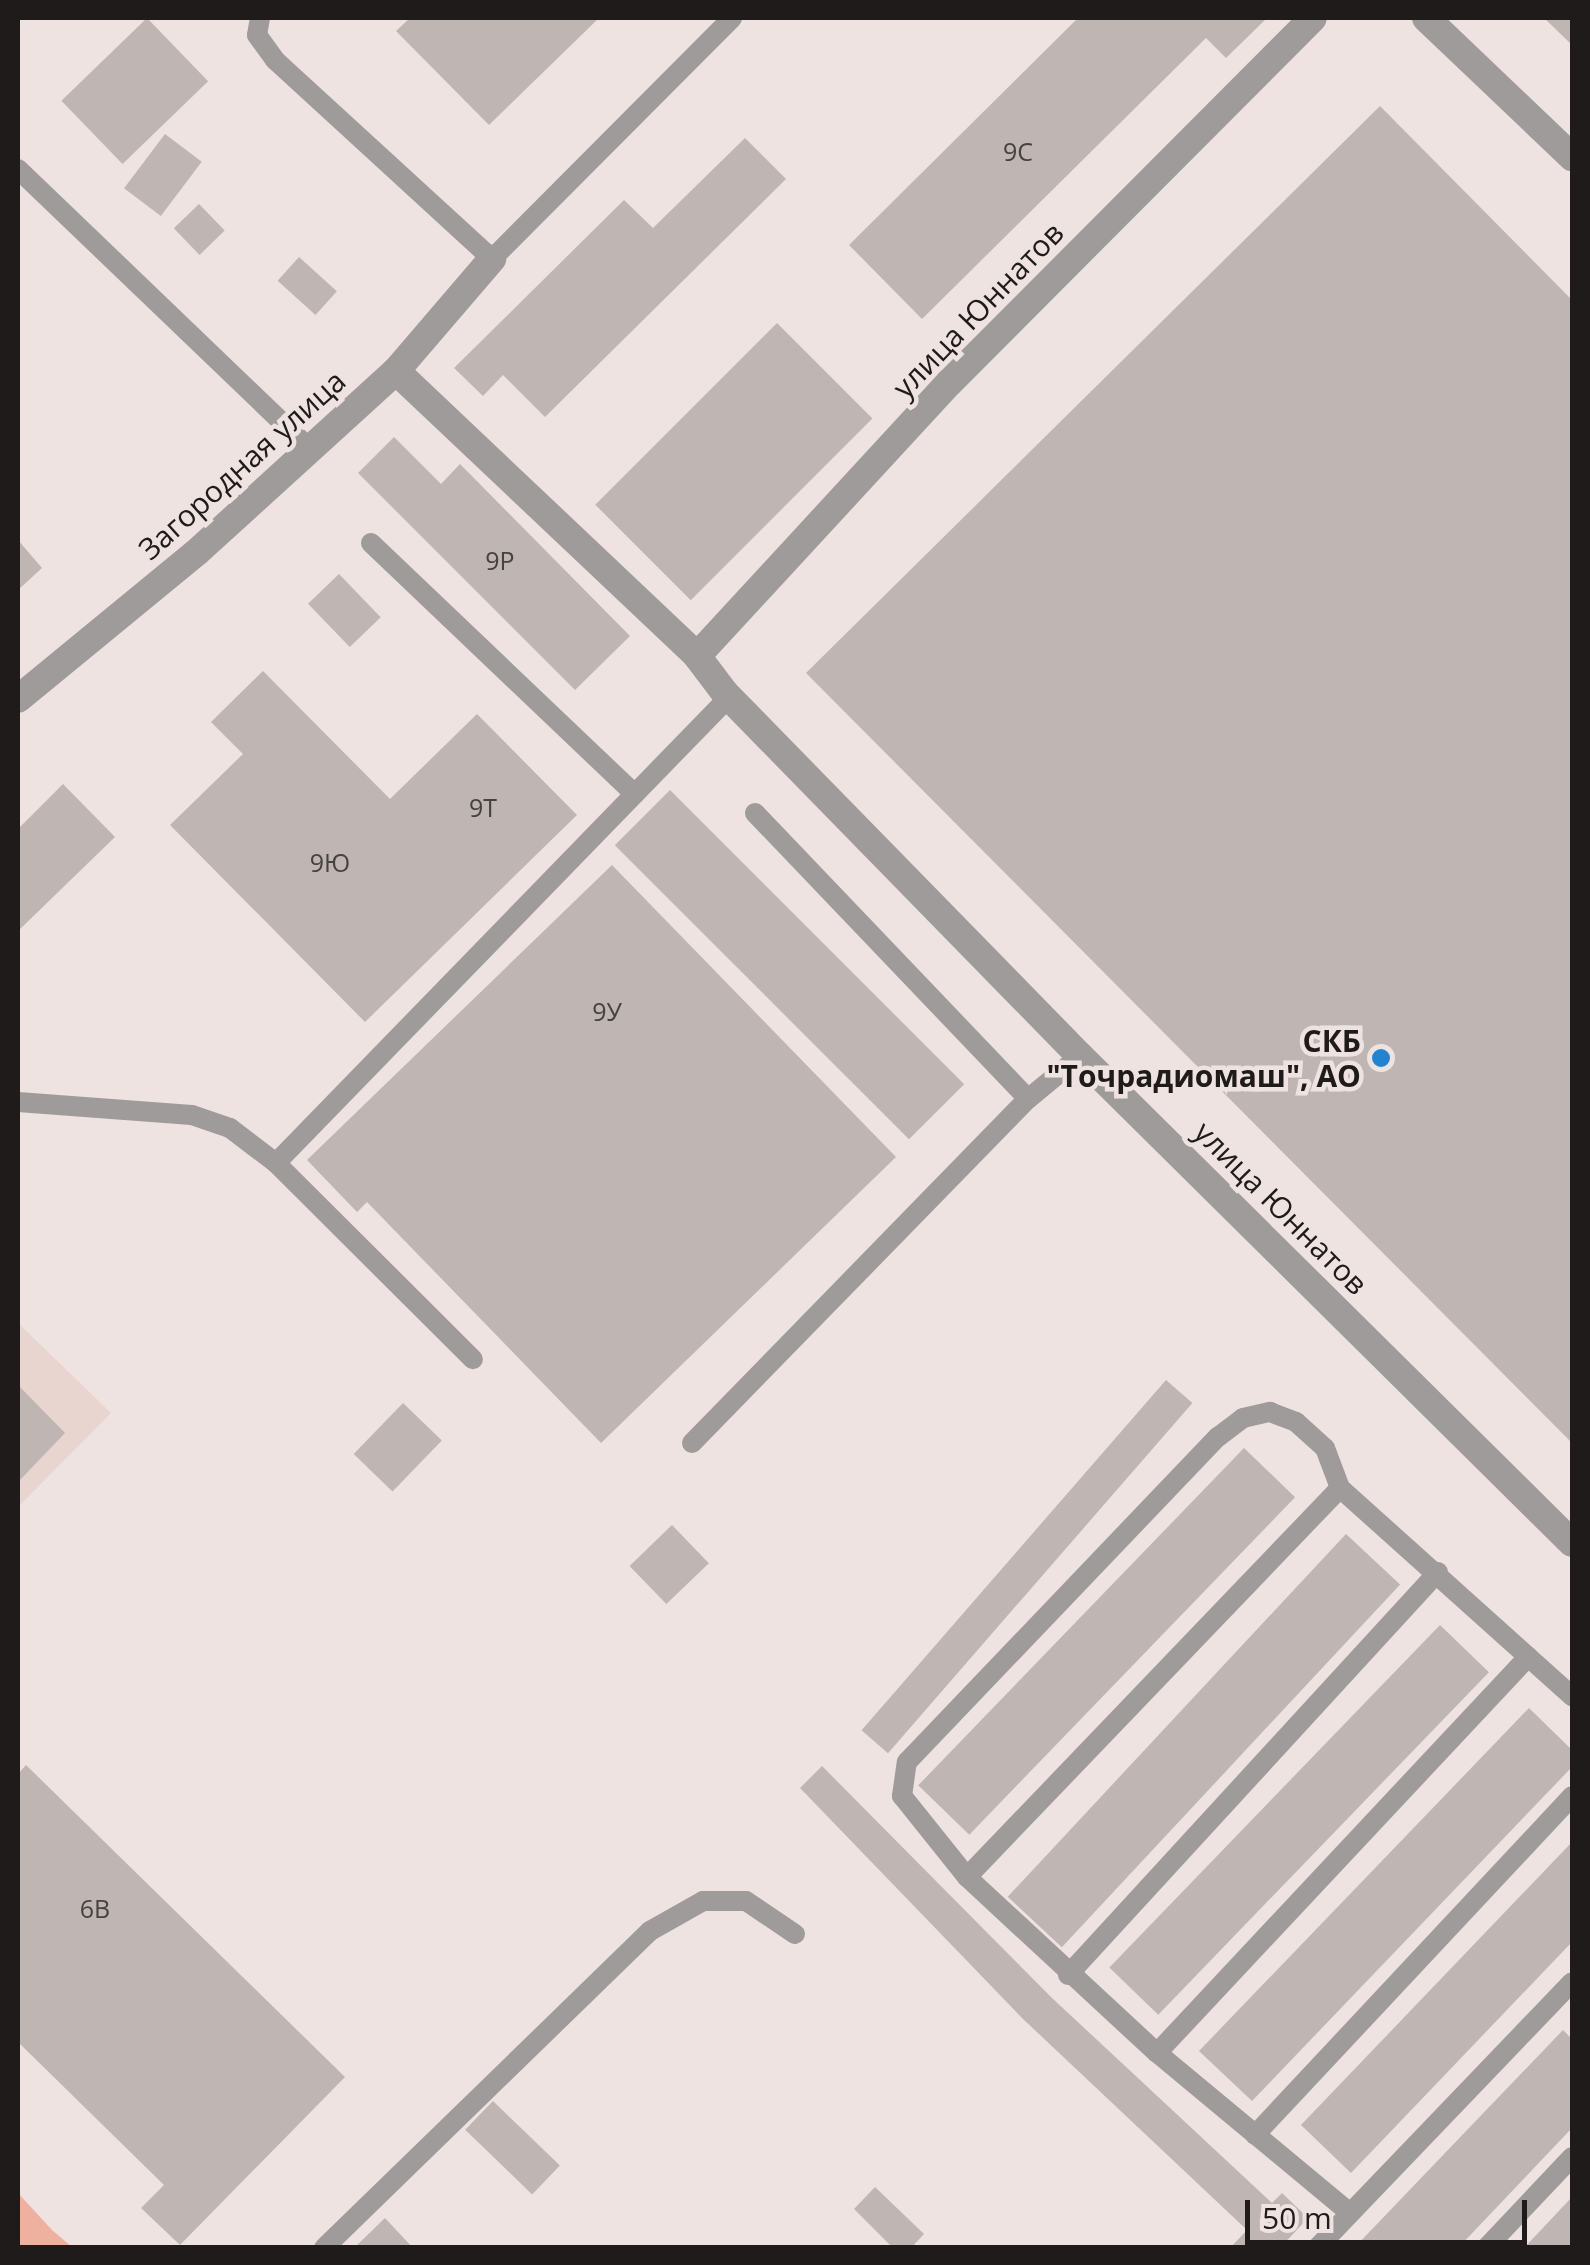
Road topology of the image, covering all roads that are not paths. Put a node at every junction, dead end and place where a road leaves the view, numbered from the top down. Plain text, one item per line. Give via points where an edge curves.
1 (260, 18) edge
2 (732, 18) edge
3 (1313, 18) edge
4 (1426, 18) edge
5 (1572, 157) edge
6 (18, 169) edge
7 (492, 259) junction
8 (396, 371) junction
9 (309, 448) junction
10 (371, 543) dead end
11 (697, 656) junction
12 (729, 697) junction
13 (18, 699) edge
14 (635, 794) junction
15 (754, 813) dead end
16 (1080, 1056) junction
17 (1028, 1100) junction
18 (18, 1102) edge
19 (276, 1163) junction
20 (473, 1359) dead end
21 (692, 1443) dead end
22 (1340, 1488) junction
23 (1572, 1543) edge
24 (1438, 1572) junction
25 (1528, 1658) junction
26 (1572, 1696) edge
27 (1572, 1796) edge
28 (967, 1877) junction
29 (795, 1934) dead end
30 (1068, 1975) junction
31 (1572, 1982) edge
32 (1158, 2054) junction
33 (1255, 2135) junction
34 (1572, 2157) edge
35 (1350, 2213) junction
36 (324, 2248) edge
37 (1317, 2248) edge
38 (1486, 2248) edge

1 - 7 lane via 256,35 276,60
2 - 7 lane
3 - 11 street, улица Юннатов via 949,383
4 - 5 street
6 - 9 lane
7 - 8 street, Загородная улица
8 - 9 street, Загородная улица
8 - 11 street, улица Юннатов
9 - 13 street, Загородная улица via 198,552
10 - 14 lane
11 - 12 street, улица Юннатов
12 - 14 lane
12 - 16 street, улица Юннатов
14 - 19 lane
15 - 17 lane
16 - 17 lane
16 - 23 street, улица Юннатов
17 - 21 lane
18 - 19 lane via 192,1115 230,1128
19 - 20 lane
22 - 24 lane
22 - 28 lane
22 - 28 lane via 1325,1448 1296,1422 1270,1412 1243,1418 906,1762 902,1796
24 - 25 lane
24 - 30 lane
25 - 26 lane
25 - 32 lane
27 - 33 lane
28 - 30 lane
29 - 36 lane via 746,1901 703,1901 650,1931
30 - 32 lane
31 - 35 lane
32 - 33 lane
33 - 35 lane
34 - 38 lane
35 - 37 lane

